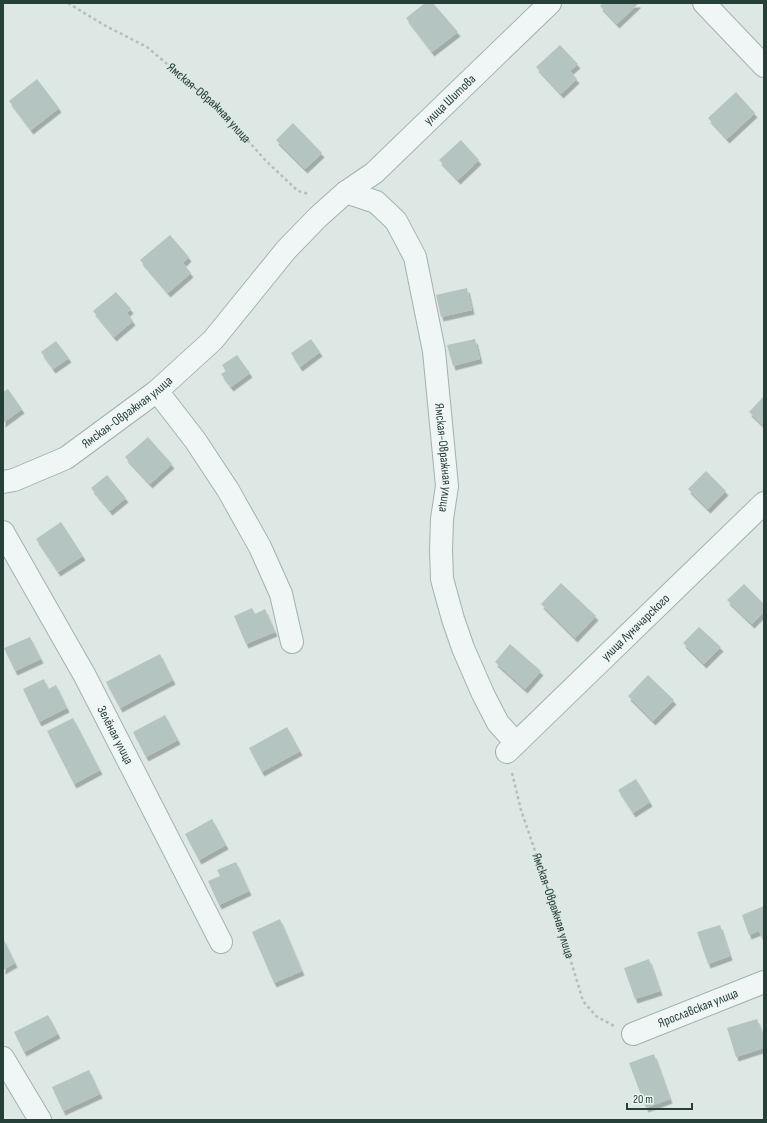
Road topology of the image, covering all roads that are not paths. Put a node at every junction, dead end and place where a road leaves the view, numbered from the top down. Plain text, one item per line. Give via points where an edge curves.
1 (550, 3) edge
2 (704, 3) edge
3 (764, 66) edge
4 (346, 192) junction
5 (158, 391) junction
6 (3, 482) edge
7 (764, 503) edge
8 (3, 532) edge
9 (292, 642) dead end
10 (512, 747) joint
11 (221, 942) dead end
12 (764, 982) edge
13 (633, 1034) road end
14 (3, 1058) edge
15 (40, 1120) edge

1 - 4 street, улица Шитова via 374,173
2 - 3 street
4 - 5 street, Ямская-Овражная улица via 286,250 213,340
4 - 10 street, Ямская-Овражная улица via 376,202 396,221 415,257 434,351 447,486 442,519 442,579 452,619 482,694
5 - 6 street, Ямская-Овражная улица via 66,458 14,480
5 - 9 street via 228,490 260,547 281,594
7 - 10 street, улица Луначарского
8 - 11 street, Зелёная улица via 85,676
12 - 13 street, Ярославская улица
14 - 15 street

